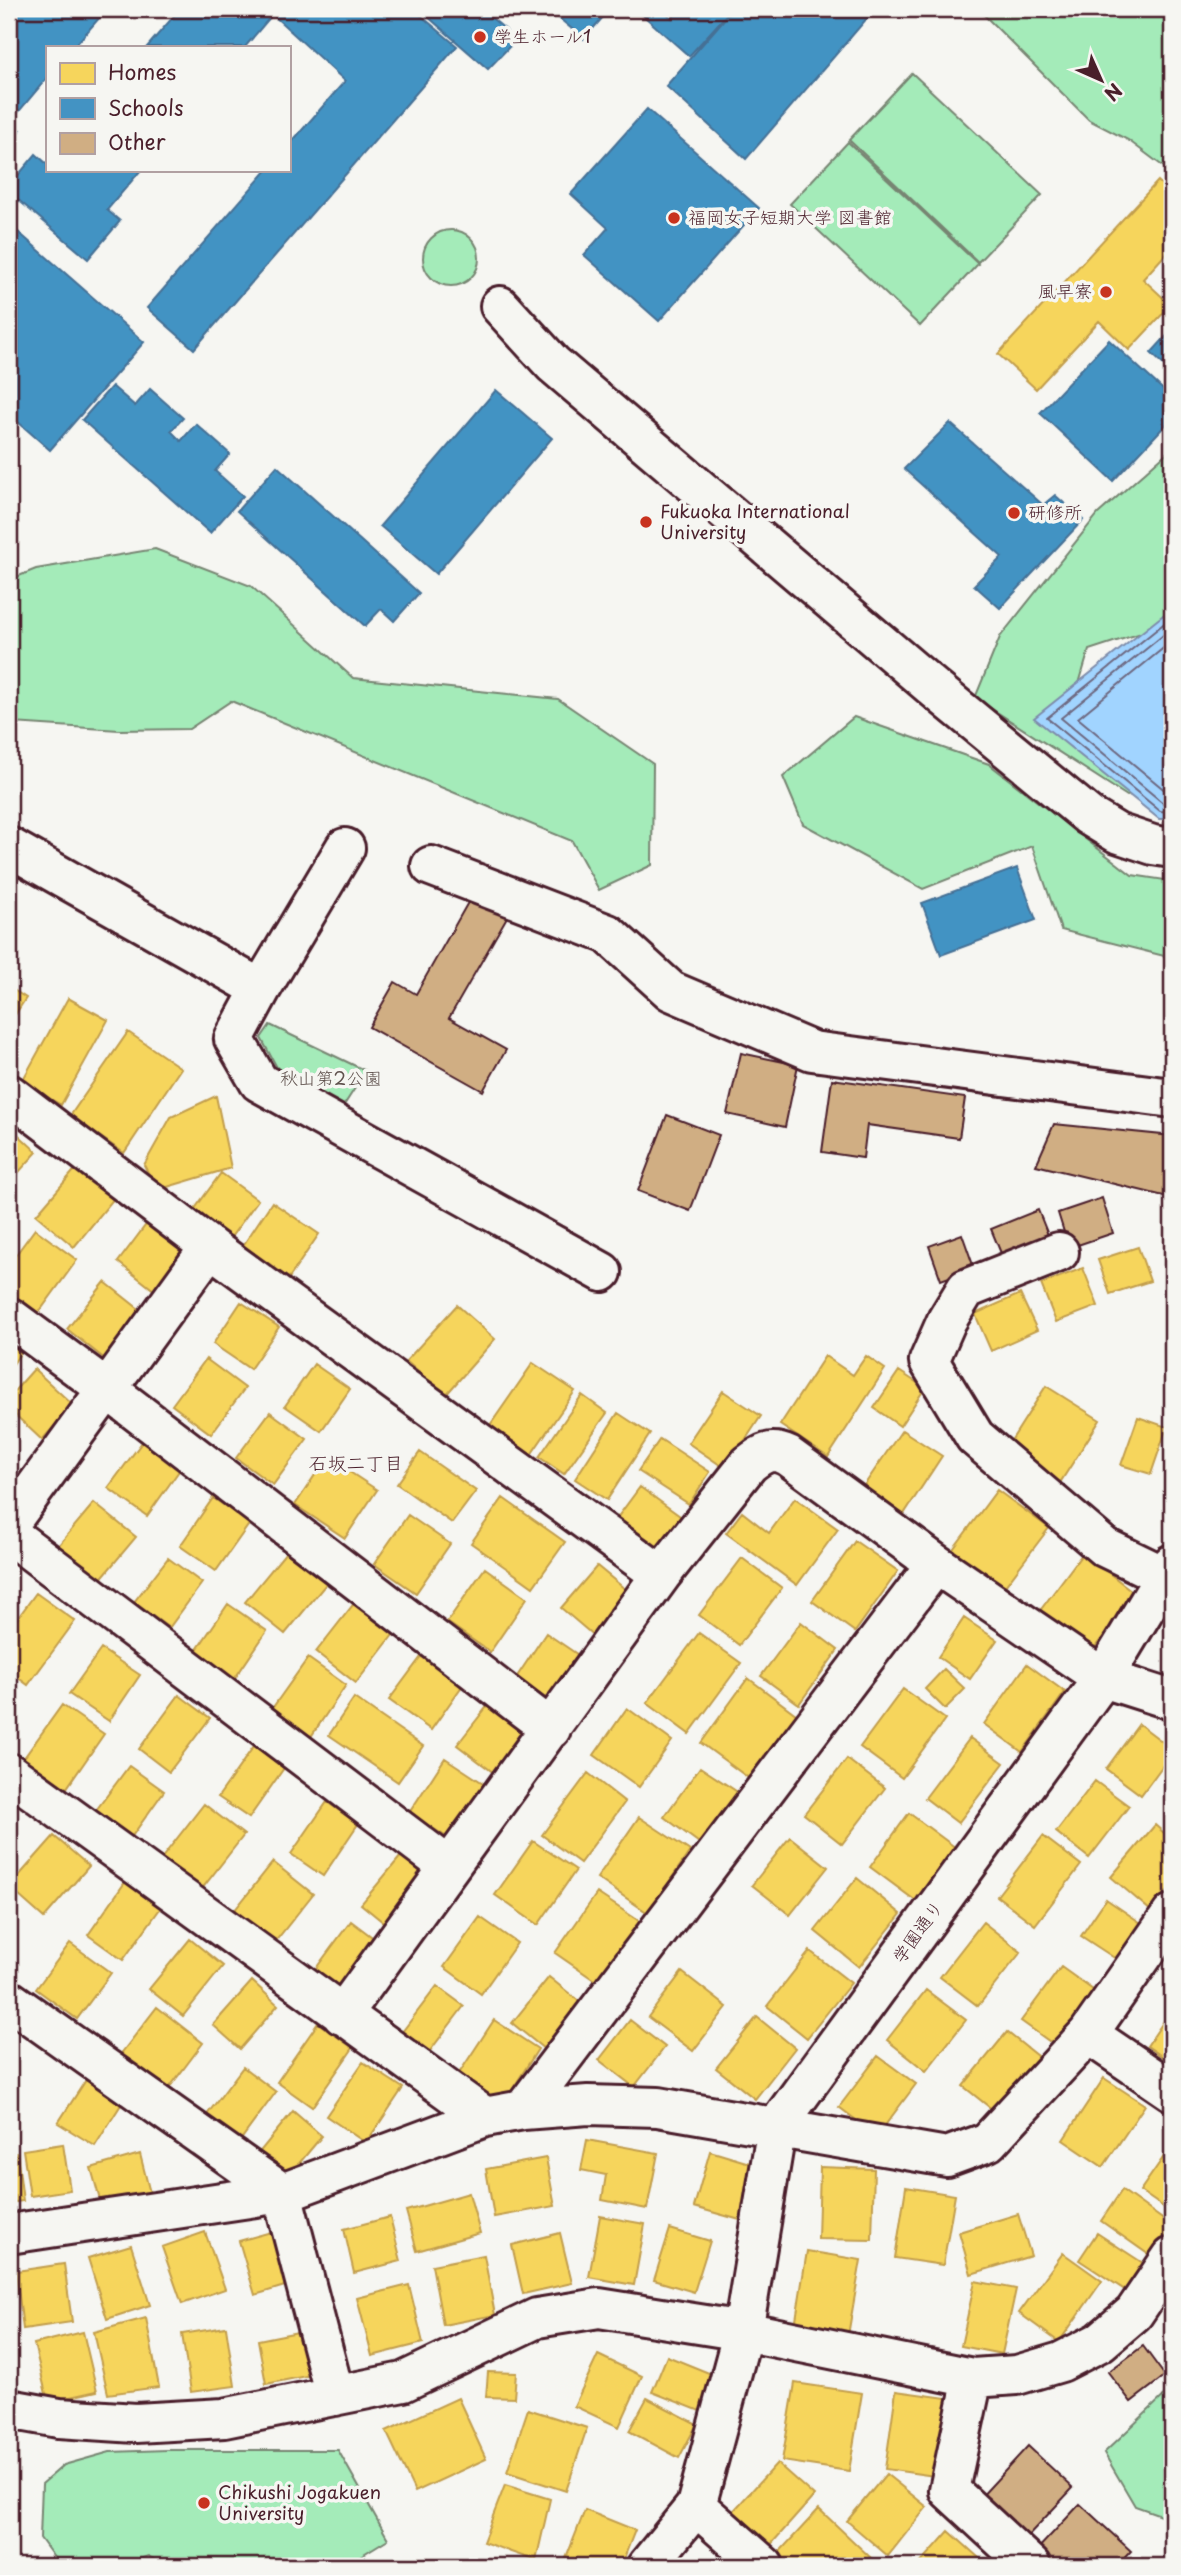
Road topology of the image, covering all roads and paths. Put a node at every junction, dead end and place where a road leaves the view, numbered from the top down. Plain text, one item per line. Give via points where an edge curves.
1 (500, 306) dead end
2 (9, 847) edge
3 (345, 848) dead end
4 (1172, 848) edge
5 (431, 866) dead end
6 (261, 989) junction
7 (9, 1094) edge
8 (1172, 1098) edge
9 (210, 1247) junction
10 (1059, 1252) dead end
11 (601, 1272) dead end
12 (9, 1317) edge
13 (107, 1389) junction
14 (9, 1524) edge
15 (9, 1534) edge
16 (936, 1564) junction
17 (1170, 1573) edge
18 (661, 1576) junction
19 (1103, 1678) junction
20 (1172, 1700) edge
21 (551, 1729) junction
22 (9, 1773) edge
23 (449, 1867) junction
24 (1172, 1914) edge
25 (9, 2000) edge
26 (342, 2015) junction
27 (1088, 2034) junction
28 (1172, 2091) edge
29 (523, 2110) junction
30 (485, 2117) junction
31 (777, 2126) junction
32 (282, 2193) junction
33 (9, 2234) edge
34 (1172, 2257) edge
35 (743, 2331) junction
36 (973, 2378) junction
37 (335, 2396) junction
38 (9, 2409) edge
39 (696, 2506) junction
40 (647, 2566) edge
41 (764, 2566) edge
42 (1031, 2566) edge

1 - 4 street via 553,364 1089,816 1117,833
2 - 6 street
3 - 6 street
5 - 8 street via 608,934 671,991 812,1051
6 - 11 street via 234,1039 259,1082
7 - 9 street
9 - 13 street
9 - 18 street
10 - 17 street via 966,1289 929,1361 975,1437 1104,1547
12 - 13 street
13 - 14 street
13 - 21 street
15 - 23 street
16 - 18 street via 788,1456 768,1451 749,1464
16 - 19 street
16 - 29 street
17 - 19 street, 学園通り
18 - 21 street
19 - 20 street
19 - 31 street, 学園通り
21 - 23 street
22 - 26 street
23 - 26 street
24 - 27 street
25 - 32 street
26 - 30 street
27 - 28 street
27 - 31 street via 988,2142 947,2157
29 - 30 street
29 - 31 street via 588,2105 659,2107
30 - 32 street
31 - 35 street, 学園通り
32 - 33 street
32 - 37 street
34 - 36 street via 1134,2313 1100,2342 1061,2362 1017,2375
35 - 36 street
35 - 37 street via 598,2308 537,2318 403,2382
35 - 39 street, 学園通り
36 - 42 street via 949,2490
37 - 38 street via 224,2418 135,2423
39 - 40 street
39 - 41 street

